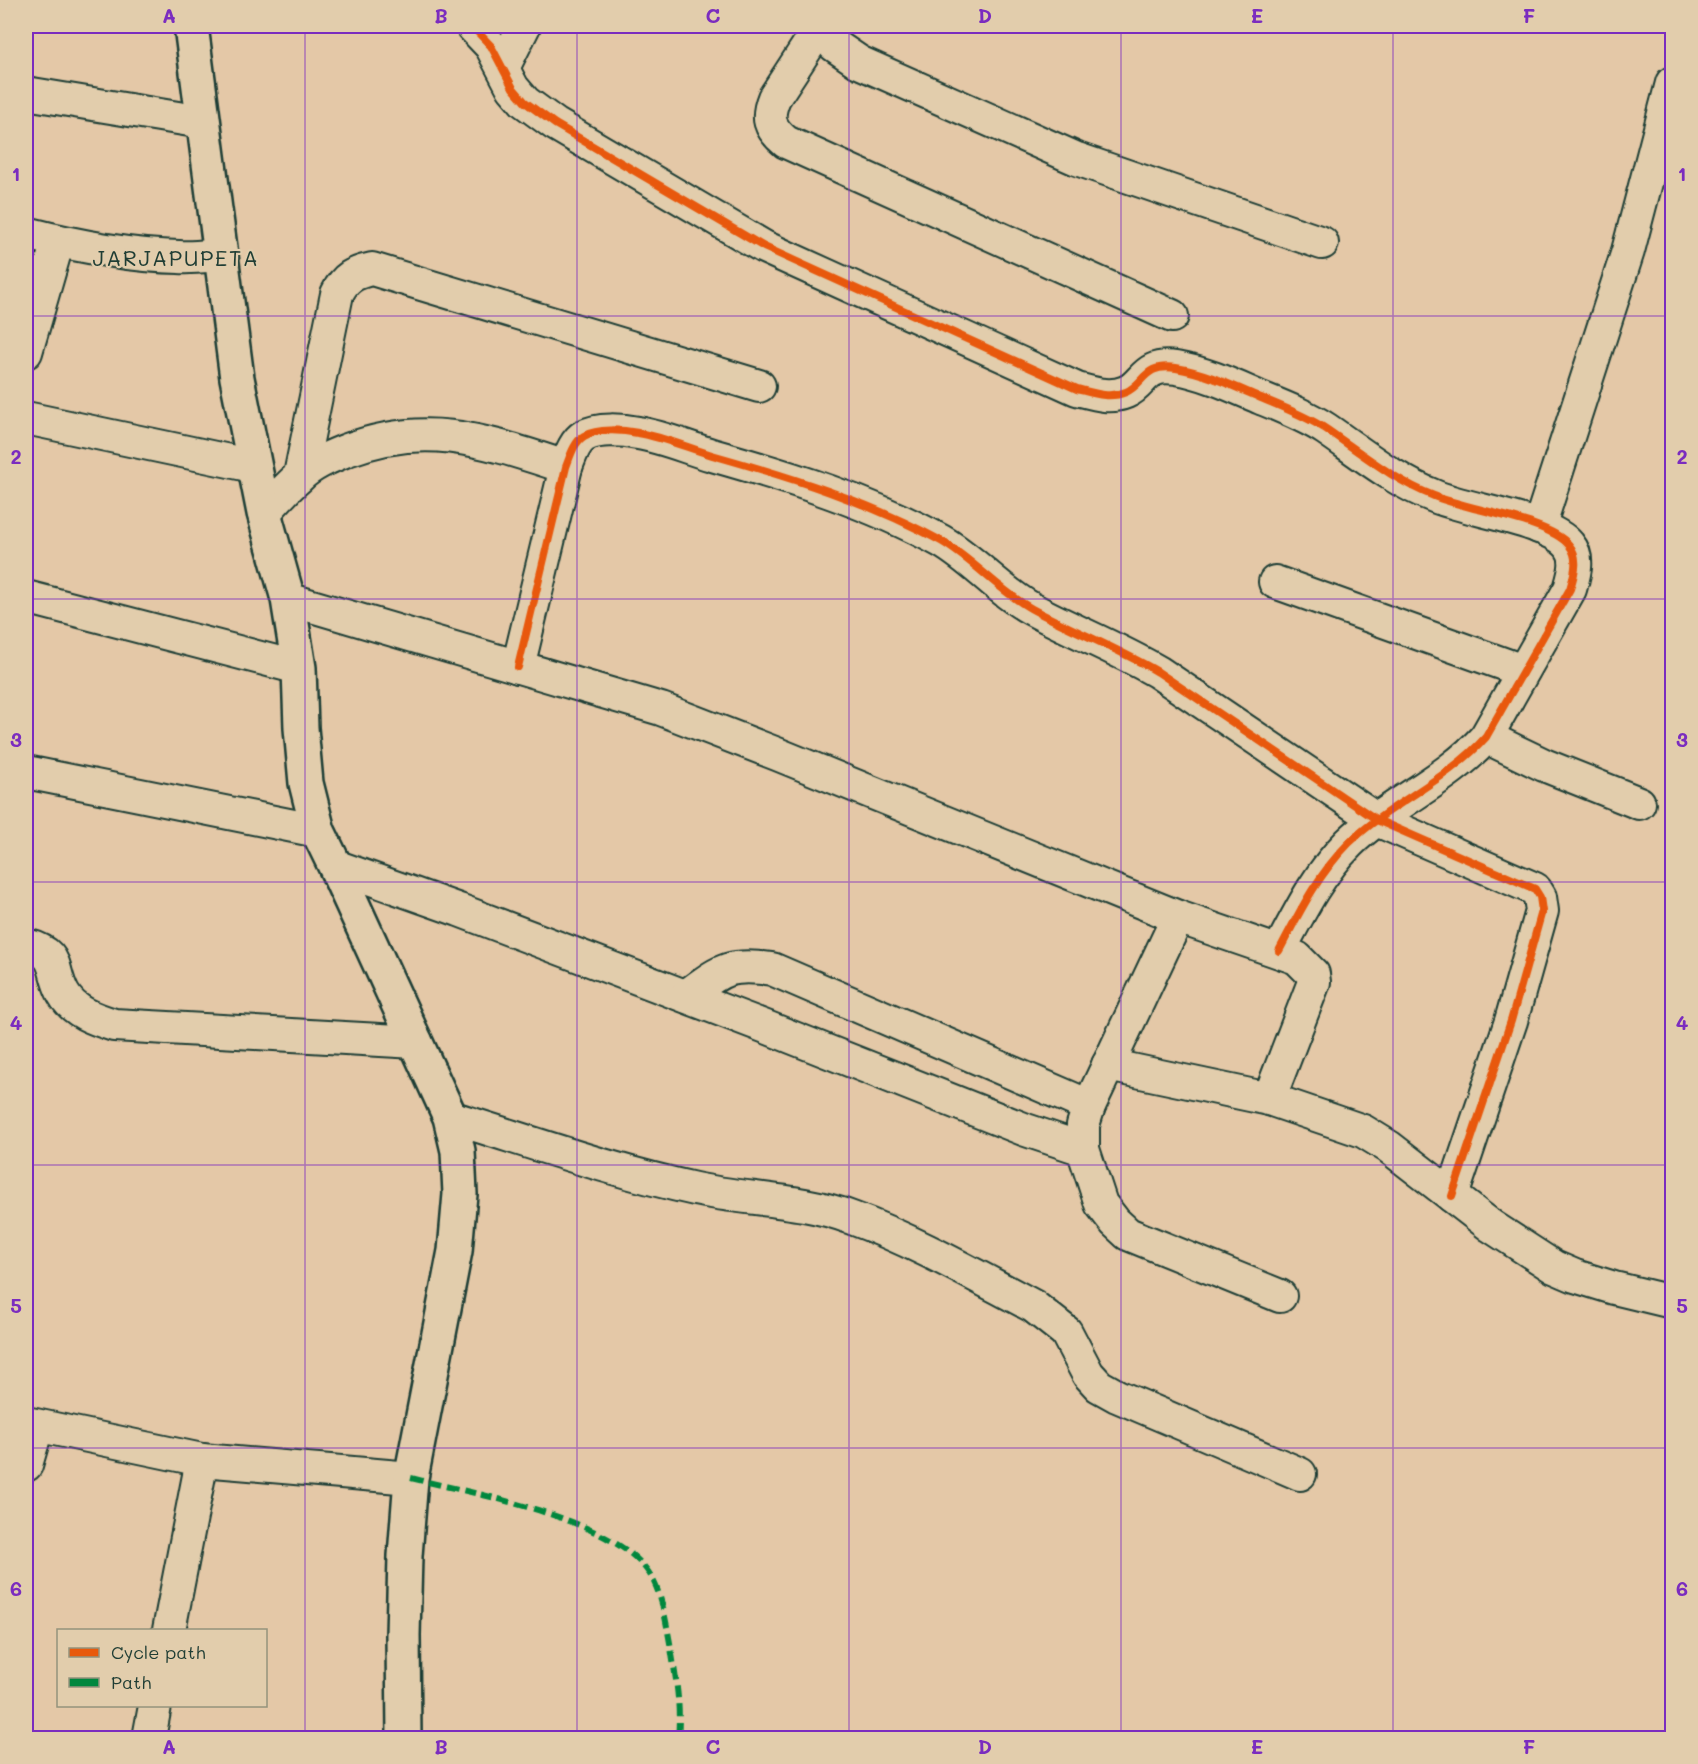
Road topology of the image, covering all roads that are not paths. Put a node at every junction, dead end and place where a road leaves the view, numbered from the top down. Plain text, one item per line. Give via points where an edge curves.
1 (191, 26) edge
2 (472, 26) edge
3 (524, 26) edge
4 (822, 26) edge
5 (503, 68) junction
6 (1672, 83) edge
7 (26, 93) edge
8 (202, 122) junction
9 (26, 233) edge
10 (58, 241) junction
11 (1322, 243) dead end
12 (221, 255) junction
13 (1172, 316) dead end
14 (26, 352) edge
15 (759, 386) dead end
16 (26, 418) edge
17 (253, 466) junction
18 (566, 467) junction
19 (300, 475) junction
20 (264, 513) junction
21 (1539, 527) junction
22 (1275, 582) dead end
23 (26, 597) edge
24 (288, 599) junction
25 (518, 667) junction
26 (299, 668) junction
27 (1523, 671) junction
28 (1486, 737) junction
29 (26, 772) edge
30 (1638, 803) dead end
31 (1377, 820) junction
32 (318, 831) junction
33 (336, 866) junction
34 (1178, 917) junction
35 (26, 945) edge
36 (1279, 951) junction
37 (686, 996) junction
38 (416, 1042) junction
39 (1108, 1065) junction
40 (1269, 1099) junction
41 (1089, 1106) junction
42 (450, 1117) junction
43 (1083, 1149) junction
44 (1452, 1196) junction
45 (1280, 1296) dead end
46 (1672, 1302) edge
47 (31, 1425) edge
48 (202, 1460) junction
49 (26, 1465) edge
50 (1300, 1474) dead end
51 (411, 1478) junction
52 (169, 1629) edge
53 (155, 1707) edge
54 (149, 1738) edge
55 (404, 1738) edge

1 - 8 main road
2 - 5 street via 491,46
3 - 5 street
4 - 11 street via 834,45 859,62 1077,159
4 - 13 street via 774,98 769,110 774,133 786,142
5 - 21 street via 525,102 555,124 764,248 1077,389 1112,396 1127,392 1159,368 1208,375 1300,414 1389,472 1434,496
6 - 21 street via 1628,250
7 - 8 street
8 - 12 main road
9 - 10 street
10 - 12 street via 178,257
10 - 14 street
12 - 17 main road
15 - 19 street via 372,269 353,273 337,294
16 - 17 street
17 - 20 main road
18 - 19 street via 501,447 435,434 388,438 356,447 328,457
18 - 25 street
18 - 31 street via 584,436 601,431 638,433 774,473 876,510 964,555 1030,608 1158,672
19 - 20 street
20 - 24 main road
21 - 27 street via 1571,546 1575,571 1570,589
22 - 27 street
23 - 26 street
24 - 25 street
24 - 26 main road
25 - 34 street via 661,709
26 - 32 main road via 306,783
27 - 28 street
28 - 30 street
28 - 31 street via 1443,776
29 - 32 street
31 - 36 street via 1329,866 1310,892
31 - 44 street via 1526,884 1540,897 1542,911 1511,1021
32 - 33 main road
33 - 37 street
33 - 38 main road
34 - 36 street
34 - 39 street
35 - 38 street via 49,956 63,993 74,1006 88,1016 114,1025
36 - 40 street via 1305,965 1314,982
37 - 41 street via 733,967 772,969
37 - 43 street
38 - 42 main road
39 - 40 street
39 - 41 street
40 - 44 street via 1362,1131
41 - 43 street via 1083,1125
42 - 50 street via 695,1189 826,1209 892,1234 1050,1318 1066,1332 1088,1374 1099,1386
42 - 51 main road via 458,1151 460,1194 455,1251
43 - 45 street via 1101,1204 1128,1234
44 - 46 street via 1554,1267 1614,1288
47 - 48 street
47 - 49 street
48 - 51 street
48 - 52 street
51 - 55 main road via 402,1635
53 - 54 street

